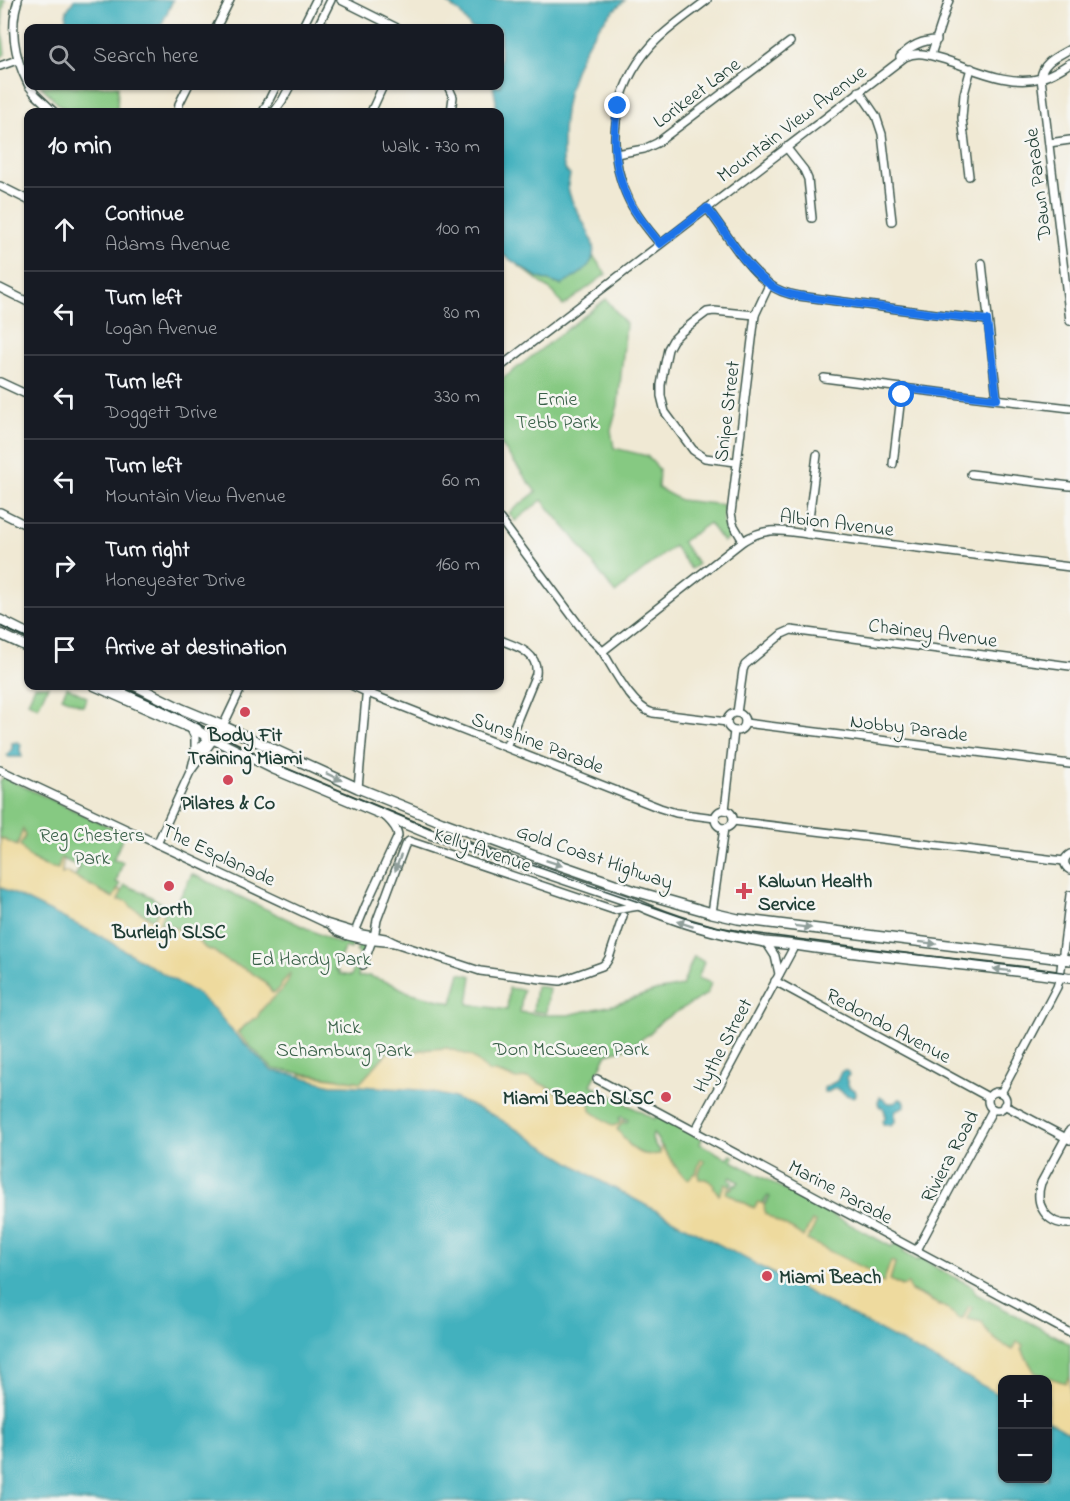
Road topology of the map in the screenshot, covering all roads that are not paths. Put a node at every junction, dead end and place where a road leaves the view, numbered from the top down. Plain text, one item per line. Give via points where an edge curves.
1 (18, 0) edge
2 (230, 0) edge
3 (316, 0) edge
4 (331, 0) edge
5 (341, 0) edge
6 (707, 0) edge
7 (949, 0) edge
8 (218, 24) edge
9 (304, 24) edge
10 (319, 24) edge
11 (389, 24) edge
12 (937, 40) junction
13 (790, 42) dead end
14 (1070, 49) edge
15 (932, 56) junction
16 (17, 60) junction
17 (1070, 63) edge
18 (0, 66) edge
19 (892, 66) junction
20 (971, 68) junction
21 (24, 75) edge
22 (1041, 78) junction
23 (32, 90) edge
24 (186, 90) edge
25 (274, 90) edge
26 (288, 90) edge
27 (381, 90) edge
28 (450, 90) edge
29 (859, 91) junction
30 (50, 108) edge
31 (178, 108) edge
32 (264, 108) edge
33 (277, 108) edge
34 (373, 108) edge
35 (452, 108) edge
36 (1070, 140) edge
37 (1049, 143) junction
38 (786, 147) junction
39 (616, 154) junction
40 (969, 176) dead end
41 (0, 186) edge
42 (24, 198) edge
43 (707, 208) junction
44 (813, 218) dead end
45 (892, 221) dead end
46 (1069, 234) edge
47 (1060, 235) junction
48 (660, 244) junction
49 (982, 262) dead end
50 (769, 285) junction
51 (0, 288) edge
52 (24, 300) edge
53 (755, 315) junction
54 (987, 320) junction
55 (1070, 321) edge
56 (504, 364) edge
57 (824, 378) dead end
58 (0, 382) edge
59 (902, 388) junction
60 (24, 393) edge
61 (997, 399) junction
62 (1070, 408) edge
63 (817, 455) dead end
64 (736, 462) junction
65 (893, 464) dead end
66 (970, 474) dead end
67 (1070, 486) edge
68 (0, 512) edge
69 (24, 524) edge
70 (504, 524) edge
71 (807, 534) junction
72 (743, 541) junction
73 (1070, 567) edge
74 (0, 620) edge
75 (24, 632) edge
76 (0, 634) edge
77 (504, 642) edge
78 (24, 644) edge
79 (603, 651) junction
80 (1070, 666) edge
81 (103, 690) edge
82 (118, 690) edge
83 (144, 690) edge
84 (240, 690) edge
85 (367, 690) edge
86 (369, 690) edge
87 (737, 713) junction
88 (727, 722) junction
89 (745, 723) junction
90 (185, 724) junction
91 (223, 726) junction
92 (734, 731) junction
93 (211, 739) junction
94 (506, 747) junction
95 (194, 757) junction
96 (1070, 764) edge
97 (0, 770) edge
98 (190, 772) junction
99 (358, 788) junction
100 (725, 810) junction
101 (386, 817) junction
102 (715, 818) junction
103 (732, 821) junction
104 (724, 828) junction
105 (157, 844) junction
106 (1070, 854) edge
107 (1064, 861) junction
108 (1070, 870) edge
109 (1070, 895) edge
110 (640, 906) junction
111 (712, 913) junction
112 (623, 916) dead end
113 (357, 935) junction
114 (372, 938) junction
115 (766, 942) junction
116 (795, 945) junction
117 (1066, 960) edge
118 (363, 965) dead end
119 (1065, 978) edge
120 (775, 980) junction
121 (597, 1079) dead end
122 (1001, 1093) junction
123 (988, 1097) junction
124 (1004, 1105) junction
125 (993, 1109) junction
126 (1070, 1130) edge
127 (695, 1131) junction
128 (1068, 1139) edge
129 (1070, 1224) edge
130 (917, 1250) junction
131 (1070, 1333) edge

1 - 16 street via 14,23
2 - 8 street
3 - 9 street
4 - 10 street
5 - 11 street
6 - 39 street via 660,37 630,75 615,118
7 - 12 street
12 - 15 street
12 - 19 street via 912,46
13 - 39 street, Lorikeet Lane via 657,143
14 - 22 street via 1046,64
15 - 19 street, Mountain View Avenue via 910,55
15 - 20 street, Mountain View Avenue
16 - 18 street
16 - 21 street
17 - 22 street
19 - 29 street, Mountain View Avenue
20 - 22 street, Mountain View Avenue via 1012,80
20 - 40 street via 962,118
22 - 37 street, Dawn Parade
23 - 30 street
24 - 31 street
25 - 32 street
26 - 33 street
27 - 34 street
28 - 35 street
29 - 38 street, Mountain View Avenue
29 - 45 street via 876,116 882,134
36 - 37 street
37 - 47 street, Dawn Parade
38 - 43 street, Mountain View Avenue
38 - 44 street via 808,179
39 - 48 street via 628,198
41 - 42 street
43 - 48 street, Mountain View Avenue
43 - 50 street via 749,265
46 - 47 street
47 - 55 street, Dawn Parade
48 - 56 street, Mountain View Avenue
49 - 54 street
50 - 53 street, Snipe Street
50 - 54 street via 799,296
51 - 52 street
53 - 64 street, Snipe Street
53 - 64 street via 714,311 695,321 668,349 661,386 665,412 693,450 705,458
54 - 61 street
57 - 59 street
58 - 60 street
59 - 61 street
59 - 65 street
61 - 62 street
63 - 71 street
64 - 72 street, Snipe Street via 731,520
66 - 67 street
68 - 69 street
70 - 79 street via 587,636
71 - 72 street, Albion Avenue via 758,532
71 - 73 street, Albion Avenue
72 - 79 street, Albion Avenue
74 - 75 highway
76 - 78 highway
77 - 94 street via 528,653 537,669
79 - 88 street via 638,705 648,712
80 - 87 street, Chainey Avenue via 791,630 745,665
81 - 90 street, Gold Coast Highway
82 - 90 highway, Gold Coast Highway
83 - 91 highway, Gold Coast Highway
84 - 91 street
85 - 99 street
86 - 94 street, Sunshine Parade
87 - 88 street via 730,715
87 - 89 street
88 - 92 street
89 - 92 street
89 - 96 street, Nobby Parade
90 - 93 highway, Gold Coast Highway
90 - 95 street via 195,741
91 - 93 street
91 -> 99 highway, Gold Coast Highway
92 - 100 street
93 - 95 street
93 - 98 street
93 - 101 highway, Gold Coast Highway
94 - 102 street, Sunshine Parade via 676,813
95 - 98 street
97 - 105 street, The Esplanade
98 - 105 street
99 -> 111 highway, Gold Coast Highway via 551,862
100 - 102 street
100 - 103 street via 730,812
101 - 110 highway, Gold Coast Highway
101 - 113 street via 398,836 366,905
102 - 104 street via 718,826
103 - 104 street
103 - 107 street
104 - 111 street
105 - 113 street, The Esplanade via 326,922 341,933
106 - 107 street
107 - 108 street
109 - 117 street
110 -> 114 street, Kelly Avenue via 614,910 409,841
115 -> 110 highway, Gold Coast Highway via 689,925
111 -> 117 highway, Gold Coast Highway
112 - 114 street, The Esplanade via 606,963 559,981 480,971 386,938
113 - 114 street, The Esplanade
114 - 118 street, Kelly Avenue
115 - 116 highway, Gold Coast Highway
115 - 120 street via 775,956
119 -> 116 highway, Gold Coast Highway
116 - 120 street, Hythe Street
117 - 119 street
119 - 122 street
120 - 123 street, Redondo Avenue
120 - 127 street, Hythe Street
121 - 127 street, Marine Parade
122 - 123 street via 994,1092
122 - 124 street
123 - 125 street via 988,1106
124 - 125 street
124 - 128 street
125 - 130 street, Riviera Road
126 - 128 street
127 - 130 street, Marine Parade
128 - 129 street via 1041,1183 1039,1197 1047,1215 1059,1223
130 - 131 street, Marine Parade

